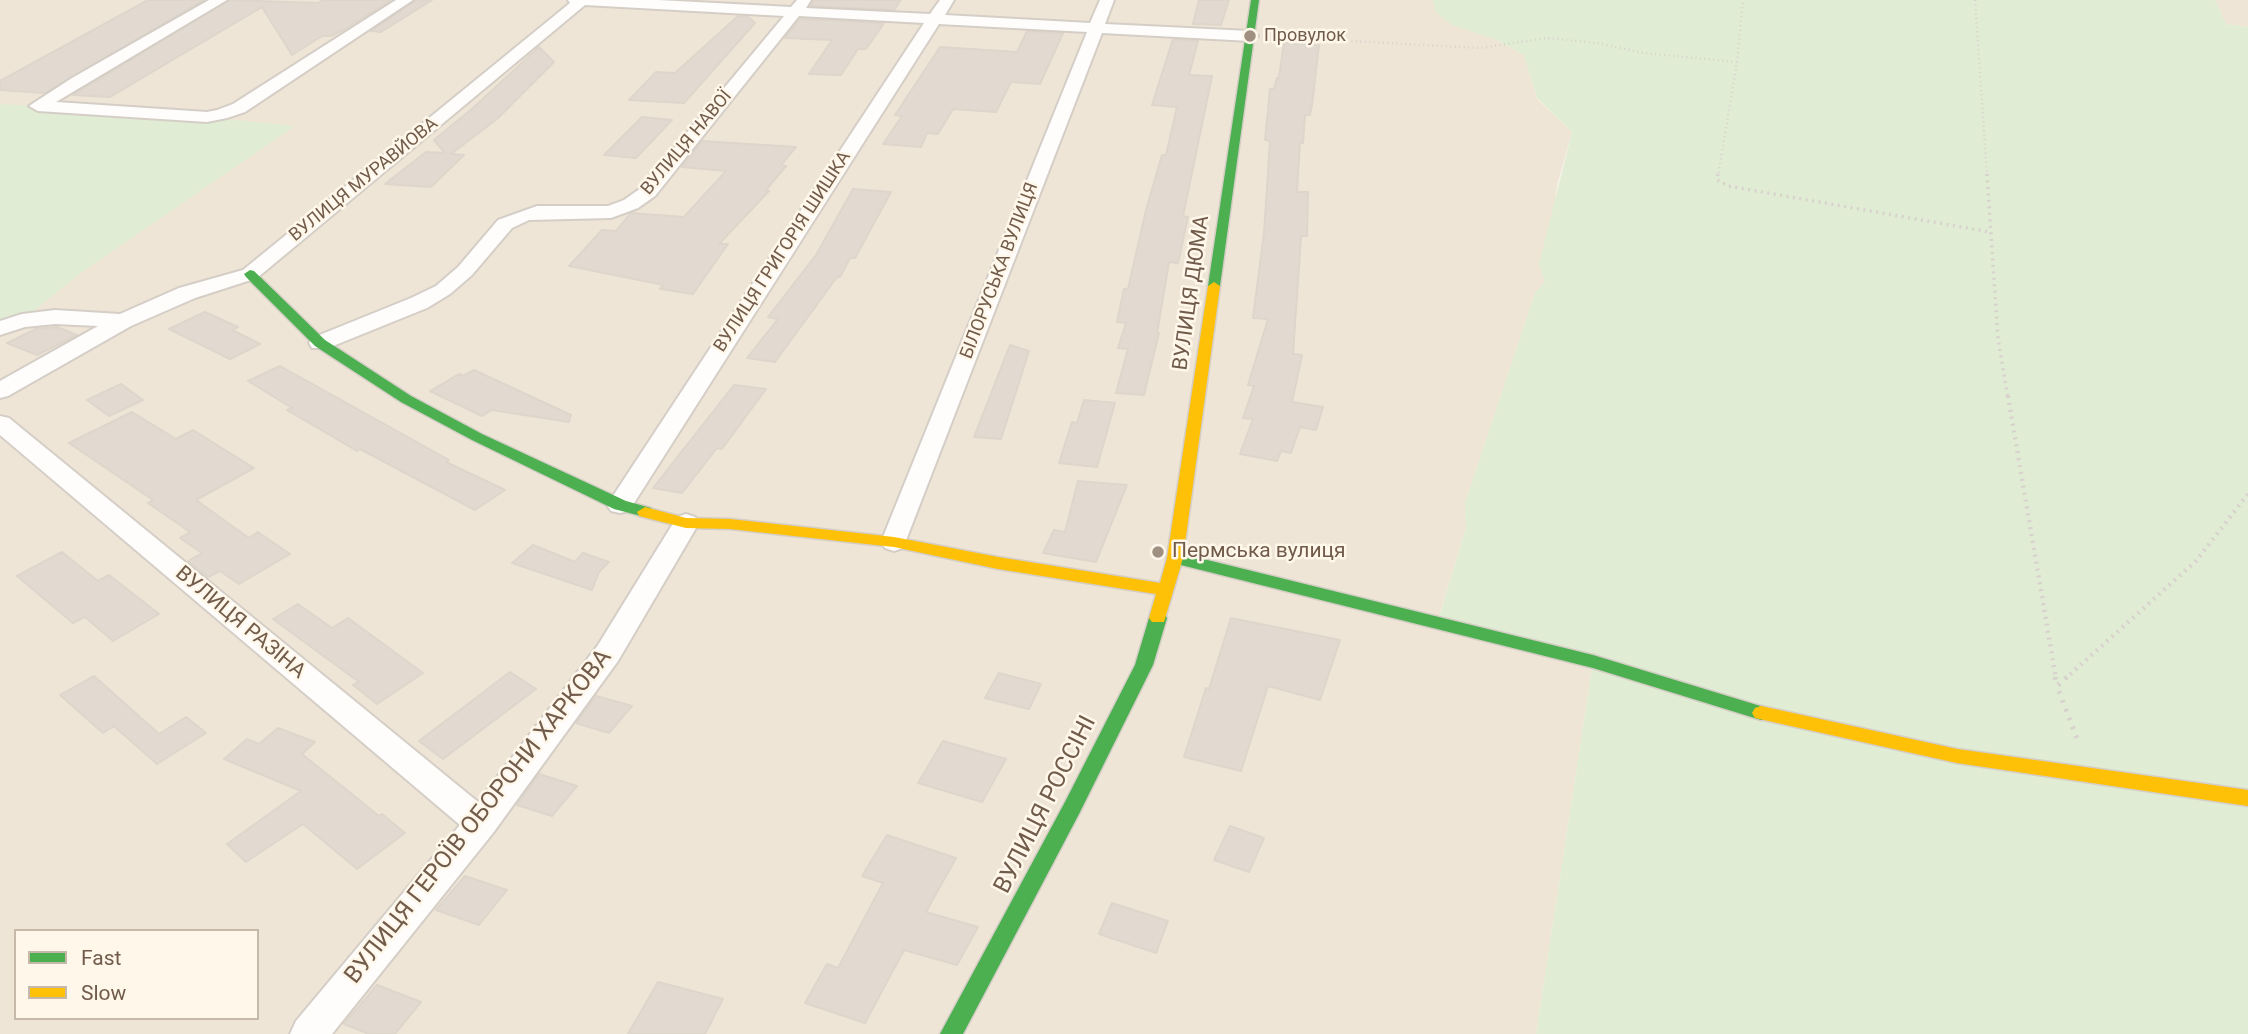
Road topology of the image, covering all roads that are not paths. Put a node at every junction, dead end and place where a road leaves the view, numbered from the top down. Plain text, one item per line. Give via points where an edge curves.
1 (220, 0) edge
2 (406, 0) edge
3 (575, 0) edge
4 (582, 0) edge
5 (947, 0) edge
6 (1107, 0) edge
7 (1255, 0) edge
8 (801, 5) edge
9 (935, 20) junction
10 (1096, 28) junction
11 (1250, 36) junction
12 (239, 108) joint
13 (250, 274) junction
14 (123, 321) junction
15 (0, 328) edge
16 (320, 343) junction
17 (0, 391) edge
18 (0, 423) edge
19 (621, 505) junction
20 (686, 523) junction
21 (894, 542) junction
22 (1175, 558) junction
23 (1166, 590) junction
24 (2248, 798) edge
25 (481, 823) junction
26 (309, 1034) edge
27 (951, 1034) edge

1 - 12 street via 38,106 207,117
2 - 12 street
3 - 4 street
4 - 8 street
4 - 13 street, ВУЛИЦЯ МУРАВЙОВА
5 - 9 street, ВУЛИЦЯ ГРИГОРІЯ ШИШКА
6 - 10 street, БІЛОРУСЬКА ВУЛИЦЯ
7 - 11 street, ВУЛИЦЯ ДЮМА
8 - 9 street
8 - 16 street, ВУЛИЦЯ НАВОЇ via 648,192 631,204 611,212 522,216 505,224 443,290
9 - 10 street
9 - 19 street, ВУЛИЦЯ ГРИГОРІЯ ШИШКА
10 - 11 street
10 - 21 street, БІЛОРУСЬКА ВУЛИЦЯ
11 - 22 street, ВУЛИЦЯ ДЮМА
13 - 14 street, ВУЛИЦЯ МУРАВЙОВА via 187,293
13 - 16 street
14 - 15 street via 55,317
14 - 17 street, ВУЛИЦЯ МУРАВЙОВА
16 - 19 street via 477,438
18 - 25 street, ВУЛИЦЯ РАЗІНА
19 - 20 street
20 - 21 street
20 - 25 street, ВУЛИЦЯ ГЕРОЇВ ОБОРОНИ ХАРКОВА via 608,653
21 - 23 street
22 - 23 street, ВУЛИЦЯ ДЮМА
22 - 24 street via 1593,662 1754,711 1957,756
23 - 27 street, ВУЛИЦЯ РОССІНІ via 1144,665
25 - 26 street, ВУЛИЦЯ ГЕРОЇВ ОБОРОНИ ХАРКОВА

